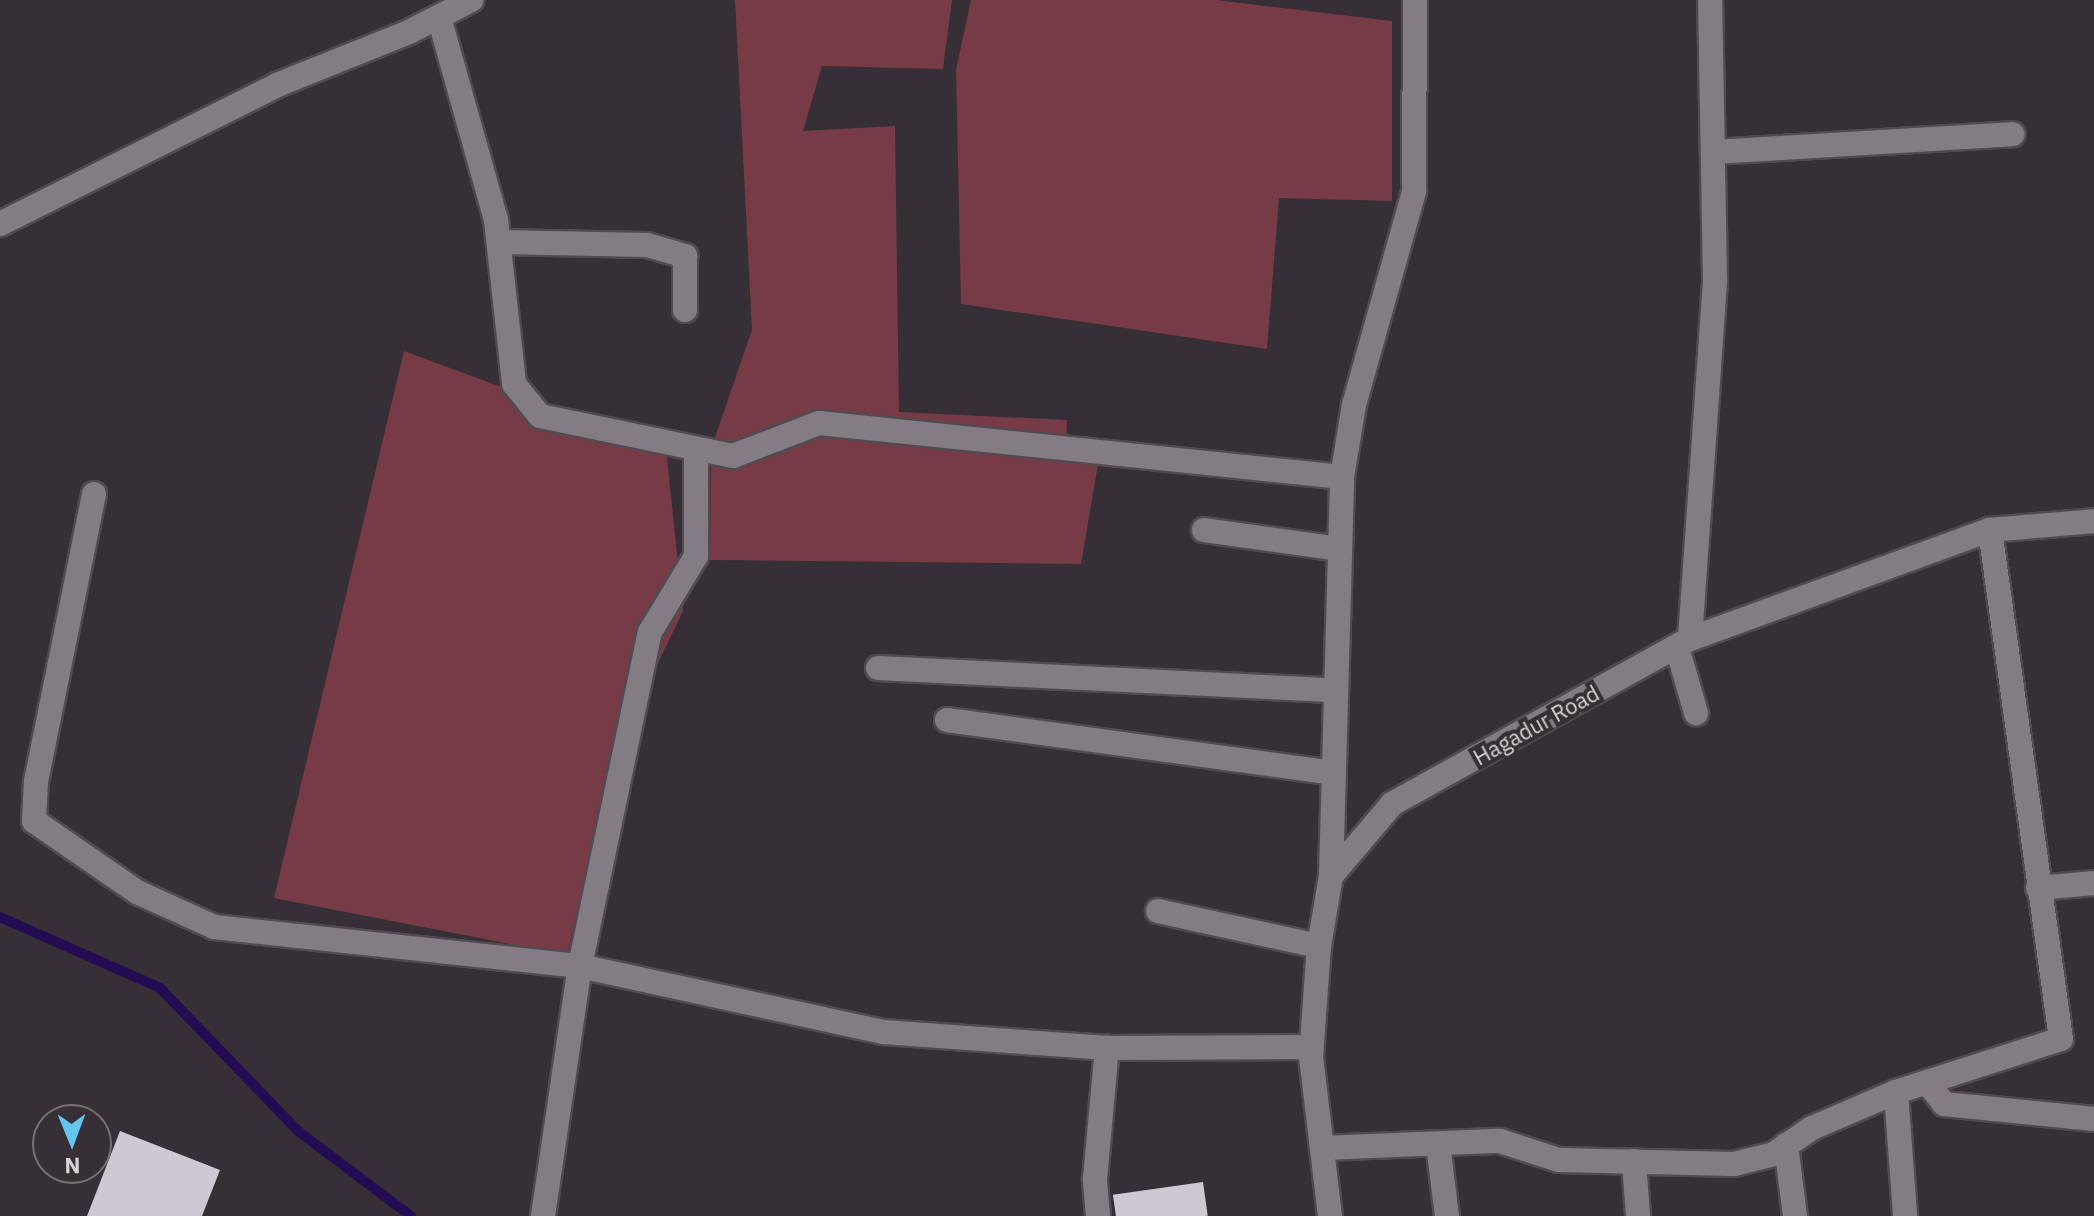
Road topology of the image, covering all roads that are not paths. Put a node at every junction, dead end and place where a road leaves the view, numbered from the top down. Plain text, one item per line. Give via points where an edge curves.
1 (471, 0) edge
2 (1415, 0) edge
3 (1710, 0) edge
4 (439, 17) junction
5 (2012, 134) dead end
6 (1713, 152) junction
7 (0, 224) edge
8 (499, 242) junction
9 (685, 310) dead end
10 (696, 450) junction
11 (1342, 477) junction
12 (94, 494) dead end
13 (2094, 521) edge
14 (1204, 530) dead end
15 (1990, 530) junction
16 (1340, 549) junction
17 (1684, 643) junction
18 (878, 668) dead end
19 (1335, 690) junction
20 (1696, 713) dead end
21 (947, 720) dead end
22 (1333, 773) junction
23 (1331, 876) junction
24 (2094, 883) edge
25 (2038, 888) junction
26 (1158, 911) dead end
27 (1319, 946) junction
28 (580, 966) junction
29 (1311, 1047) junction
30 (1107, 1048) junction
31 (1927, 1082) junction
32 (1896, 1092) junction
33 (2094, 1119) edge
34 (1438, 1144) junction
35 (1786, 1145) junction
36 (1322, 1148) junction
37 (1634, 1161) junction
38 (543, 1216) edge
39 (1098, 1216) edge
40 (1330, 1216) edge
41 (1447, 1216) edge
42 (1638, 1216) edge
43 (1795, 1216) edge
44 (1905, 1216) edge

1 - 4 street
2 - 11 street via 1414,191 1354,405
3 - 6 street
4 - 7 street via 277,85
4 - 8 street
5 - 6 street
6 - 17 street via 1715,280
8 - 9 street via 647,245 685,256
8 - 10 street via 514,384 523,401 540,416
10 - 11 street via 733,456 819,423
10 - 28 street via 696,556 650,632
11 - 16 street
12 - 28 street via 36,781 34,821 137,892 214,927
13 - 15 street, Hagadur Road
14 - 16 street
15 - 17 street, Hagadur Road
15 - 25 street
16 - 19 street
17 - 20 street
17 - 23 street, Hagadur Road via 1392,804
18 - 19 street
19 - 22 street
21 - 22 street
22 - 23 street
23 - 27 street
24 - 25 street
25 - 31 street via 2061,1039
26 - 27 street
27 - 29 street
28 - 30 street via 883,1032
28 - 38 street
29 - 30 street
29 - 36 street
30 - 39 street via 1095,1179
31 - 32 street
31 - 33 street via 1944,1104
32 - 35 street
32 - 44 street
34 - 36 street
34 - 37 street via 1500,1141 1559,1160
34 - 41 street
35 - 37 street via 1734,1164
35 - 43 street
36 - 40 street
37 - 42 street

